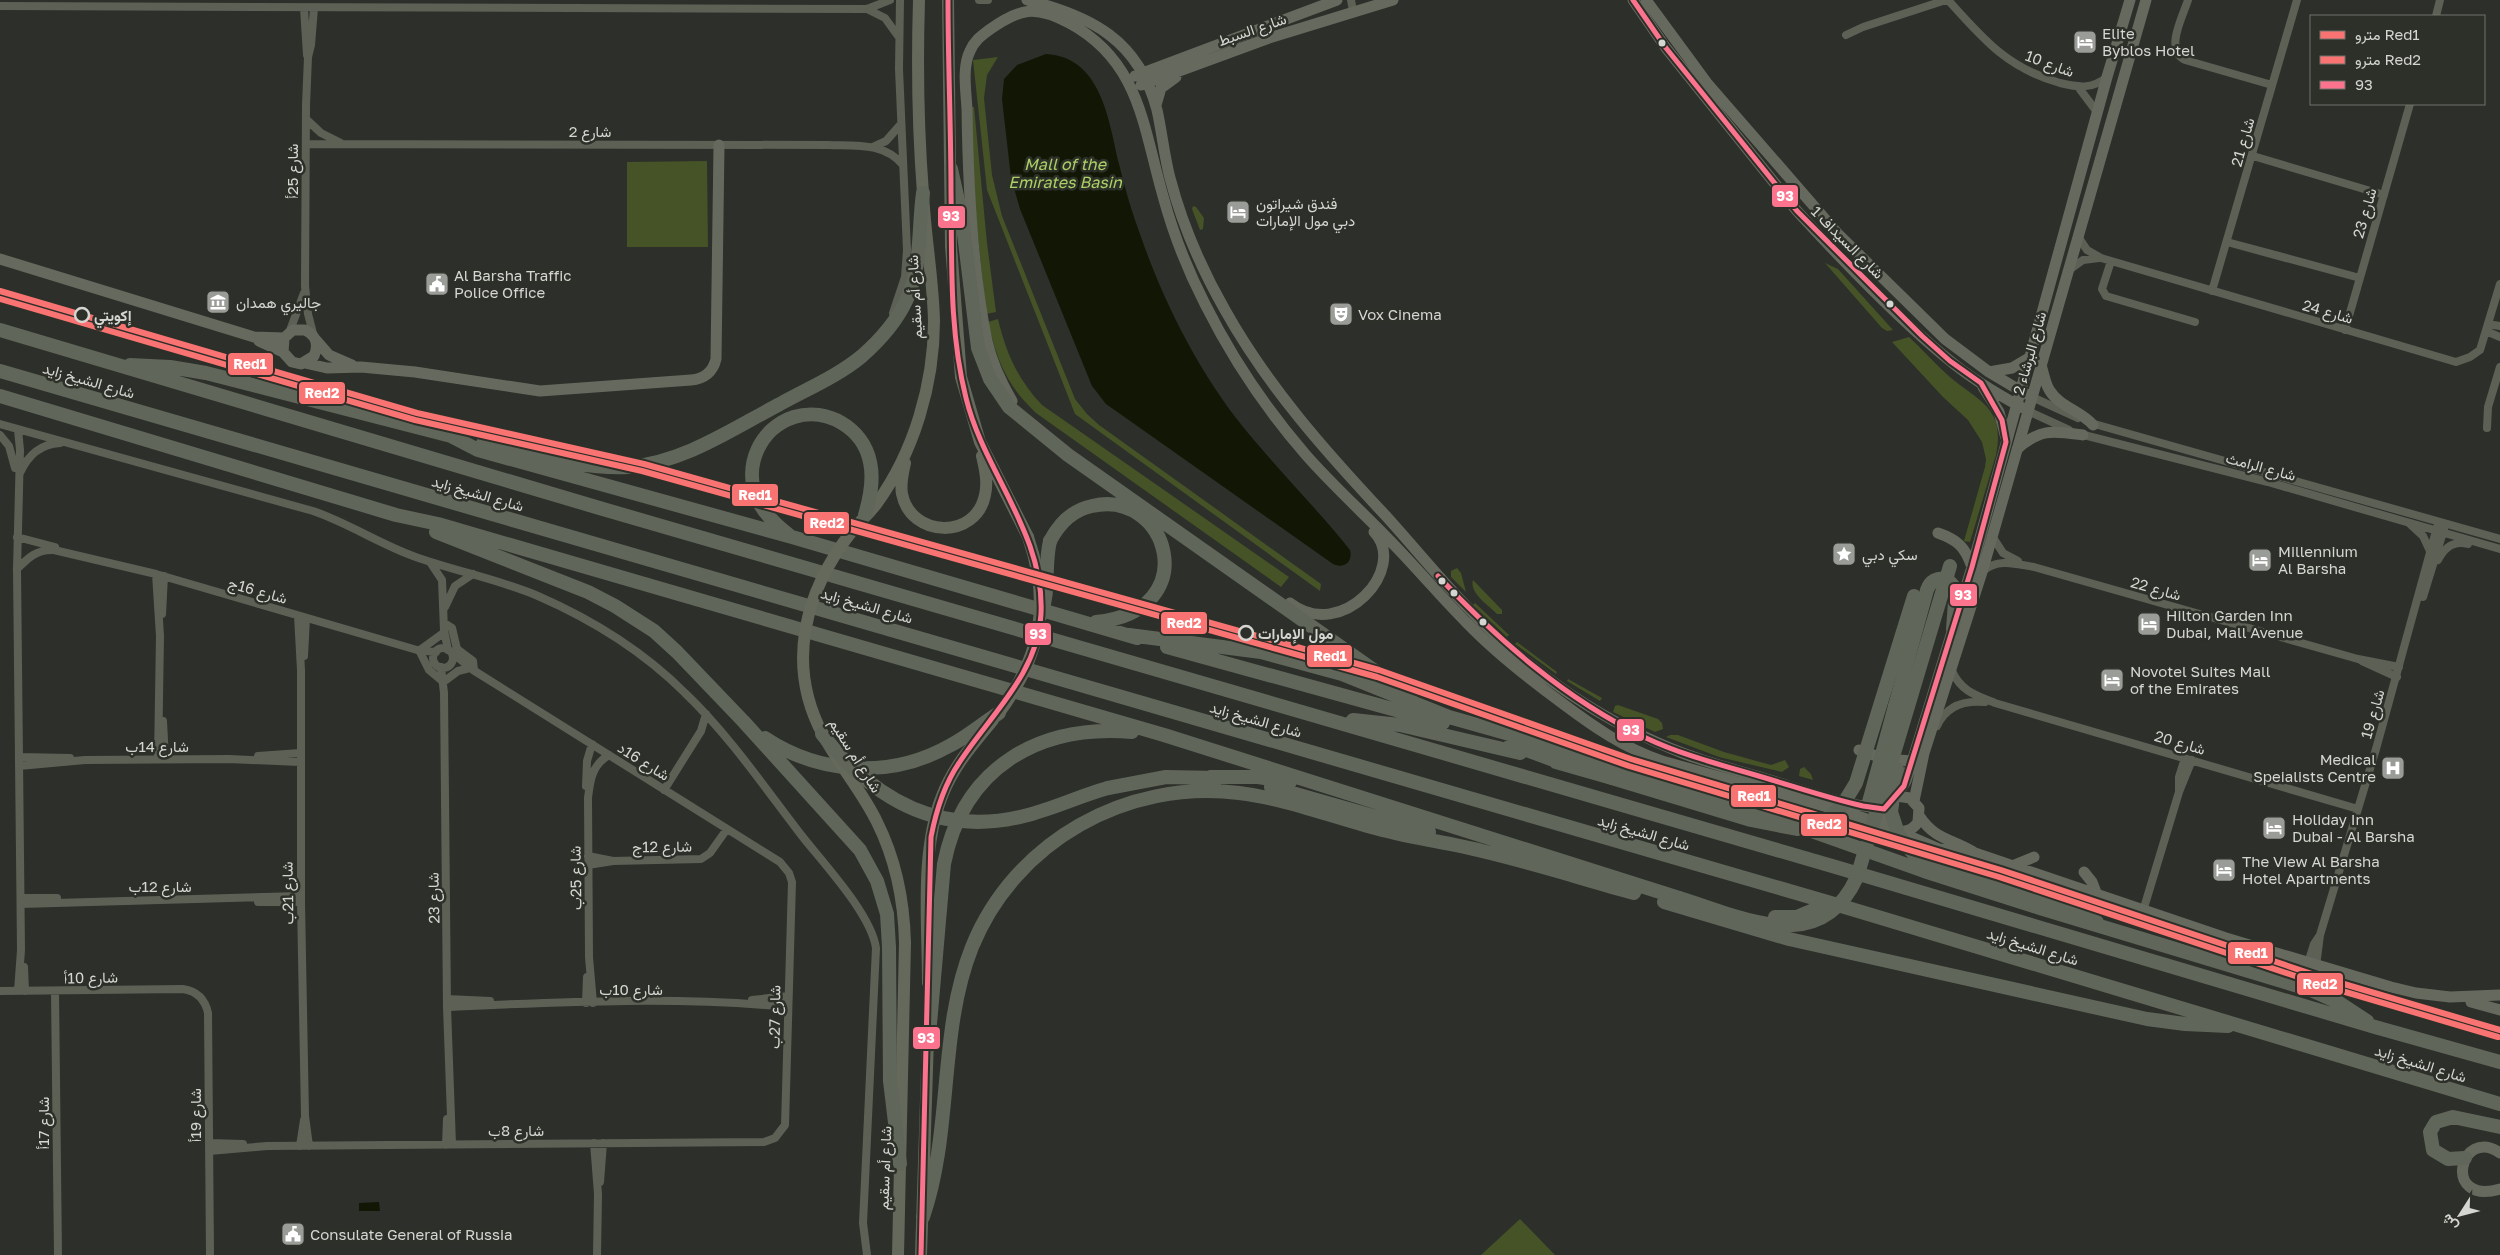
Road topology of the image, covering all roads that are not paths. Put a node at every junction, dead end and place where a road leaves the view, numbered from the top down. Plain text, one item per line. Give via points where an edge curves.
1 (890, 0) edge
2 (900, 0) edge
3 (919, 0) edge
4 (948, 0) edge
5 (979, 0) edge
6 (988, 0) edge
7 (1027, 0) edge
8 (1337, 0) edge
9 (1393, 0) edge
10 (1633, 0) edge
11 (1646, 0) edge
12 (1947, 0) edge
13 (2130, 0) edge
14 (2146, 0) edge
15 (2188, 0) edge
16 (2297, 0) edge
17 (2440, 0) edge
18 (0, 6) edge
19 (1352, 6) edge
20 (304, 8) junction
21 (314, 8) junction
22 (867, 9) junction
23 (1341, 15) junction
24 (2436, 15) edge
25 (1846, 35) dead end
26 (899, 37) junction
27 (308, 57) junction
28 (1195, 65) junction
29 (2110, 65) junction
30 (2107, 77) junction
31 (1144, 78) junction
32 (1130, 84) junction
33 (2272, 85) junction
34 (2079, 88) junction
35 (2119, 97) junction
36 (2410, 105) edge
37 (1156, 107) junction
38 (2097, 113) junction
39 (306, 119) junction
40 (901, 124) junction
41 (306, 144) junction
42 (346, 144) junction
43 (719, 145) junction
44 (873, 147) junction
45 (2253, 156) junction
46 (903, 165) junction
47 (951, 169) junction
48 (923, 193) junction
49 (2384, 195) junction
50 (2079, 238) junction
51 (2227, 242) junction
52 (2101, 258) junction
53 (0, 259) edge
54 (2111, 261) junction
55 (2069, 270) junction
56 (2360, 278) junction
57 (2500, 284) edge
58 (305, 286) junction
59 (2212, 291) junction
60 (2195, 322) dead end
61 (2500, 326) edge
62 (2487, 328) junction
63 (0, 330) edge
64 (2345, 330) junction
65 (287, 336) junction
66 (882, 336) junction
67 (254, 337) junction
68 (2500, 337) edge
69 (315, 338) junction
70 (283, 352) junction
71 (2029, 358) junction
72 (305, 363) junction
73 (2041, 365) junction
74 (117, 366) junction
75 (2500, 366) edge
76 (361, 368) junction
77 (0, 371) edge
78 (1989, 372) junction
79 (1981, 384) junction
80 (2020, 391) junction
81 (0, 396) edge
82 (2032, 397) junction
83 (1263, 401) junction
84 (2016, 405) junction
85 (2028, 411) junction
86 (1025, 422) junction
87 (0, 424) edge
88 (2093, 425) junction
89 (2487, 428) dead end
90 (18, 430) junction
91 (0, 435) edge
92 (2083, 435) junction
93 (451, 436) junction
94 (980, 442) junction
95 (2006, 442) junction
96 (68, 443) junction
97 (909, 443) junction
98 (2017, 449) junction
99 (1330, 455) junction
100 (18, 480) junction
101 (1343, 494) junction
102 (396, 515) junction
103 (865, 515) junction
104 (2407, 522) junction
105 (2442, 522) junction
106 (2439, 531) junction
107 (1938, 534) dead end
108 (1992, 536) junction
109 (17, 537) junction
110 (792, 537) junction
111 (2500, 540) edge
112 (2498, 548) edge
113 (2430, 551) junction
114 (90, 558) junction
115 (430, 562) junction
116 (1950, 566) dead end
117 (2034, 568) junction
118 (17, 569) junction
119 (1977, 570) junction
120 (1428, 573) junction
121 (156, 574) junction
122 (473, 574) junction
123 (164, 576) junction
124 (1243, 577) junction
125 (2428, 580) junction
126 (1914, 596) dead end
127 (445, 607) junction
128 (2414, 614) junction
129 (1041, 615) junction
130 (302, 617) junction
131 (1087, 622) junction
132 (1953, 628) junction
133 (444, 629) junction
134 (1129, 634) junction
135 (160, 636) junction
136 (419, 651) junction
137 (442, 652) junction
138 (2358, 659) junction
139 (446, 666) junction
140 (2399, 667) junction
141 (472, 669) junction
142 (1952, 671) junction
143 (2397, 677) junction
144 (444, 680) junction
145 (1914, 686) junction
146 (1995, 703) junction
147 (999, 713) junction
148 (706, 714) junction
149 (1330, 719) junction
150 (744, 722) junction
151 (1593, 727) junction
152 (1501, 733) junction
153 (822, 734) junction
154 (1164, 735) junction
155 (592, 744) junction
156 (1859, 750) dead end
157 (1924, 753) junction
158 (1686, 754) junction
159 (609, 755) junction
160 (20, 757) junction
161 (300, 758) junction
162 (162, 759) junction
163 (2188, 759) junction
164 (85, 760) junction
165 (1912, 761) junction
166 (1564, 764) junction
167 (20, 766) junction
168 (1211, 777) junction
169 (664, 790) junction
170 (1897, 796) junction
171 (588, 798) junction
172 (1914, 801) junction
173 (1884, 808) junction
174 (2358, 808) junction
175 (1920, 817) junction
176 (1888, 826) junction
177 (727, 829) junction
178 (1899, 834) junction
179 (1489, 837) junction
180 (1481, 850) junction
181 (1975, 853) junction
182 (588, 856) junction
183 (2034, 856) dead end
184 (613, 861) junction
185 (588, 865) junction
186 (2012, 866) junction
187 (2084, 872) dead end
188 (792, 882) joint
189 (1681, 894) junction
190 (2097, 895) junction
191 (301, 899) junction
192 (21, 901) junction
193 (2143, 911) junction
194 (2101, 927) junction
195 (2312, 965) junction
196 (183, 989) joint
197 (0, 991) edge
198 (21, 991) junction
199 (55, 991) junction
200 (788, 996) junction
201 (2500, 996) edge
202 (2460, 998) junction
203 (740, 1002) junction
204 (447, 1003) junction
205 (589, 1003) junction
206 (788, 1007) junction
207 (2500, 1010) edge
208 (2243, 1026) junction
209 (2375, 1027) junction
210 (928, 1047) junction
211 (2500, 1062) edge
212 (2500, 1104) edge
213 (305, 1116) junction
214 (2500, 1127) edge
215 (764, 1142) joint
216 (599, 1143) junction
217 (449, 1144) junction
218 (300, 1146) junction
219 (309, 1146) junction
220 (209, 1147) junction
221 (2500, 1153) edge
222 (2466, 1158) junction
223 (900, 1164) junction
224 (2500, 1189) edge
225 (923, 1217) junction
226 (598, 1242) junction
227 (58, 1255) edge
228 (210, 1255) edge
229 (597, 1255) edge
230 (601, 1255) edge
231 (867, 1255) edge
232 (898, 1255) edge
233 (921, 1255) edge

1 - 22 street
2 - 26 street
3 - 48 main road, شارع أم سقيم
4 - 47 main road
5 - 6 street
7 - 31 street via 1066,11 1097,26 1123,48
8 - 23 street
8 - 31 street, شارع السبط
9 - 19 street, شارع السبط
10 - 79 street, شارع السيداف 1 via 1666,48 1797,212 1922,336
11 - 78 street, شارع السيداف 1 via 1703,76 1829,225 1944,338
12 - 25 street
12 - 34 street, شارع 10 via 1982,39 2011,63 2038,76
13 - 29 street, شارع البرشاء 2
14 - 35 street, شارع البرشاء 2
15 - 33 street via 2174,46 2177,55
16 - 33 street, شارع 21
17 - 24 street
18 - 20 street
19 - 23 street, شارع السبط
20 - 21 street
20 - 27 street, شارع 25أ
21 - 22 street
21 - 27 street, شارع 25أ
22 - 26 street via 885,18
23 - 28 street, شارع السبط
26 - 40 street
27 - 39 street, شارع 25أ
28 - 31 street, شارع السبط
28 - 37 street via 1164,84
29 - 30 street, شارع البرشاء 2
29 - 35 street via 2108,92
30 - 34 street, شارع 10 via 2094,85
30 - 38 street, شارع البرشاء 2
31 - 32 street, شارع السبط
31 - 37 street
32 - 83 street via 1144,119 1166,206 1188,267 1219,332
32 - 86 street via 1090,36 1039,11 1019,12 1007,18 978,39 967,57 970,178 986,334 999,378
33 - 45 street, شارع 21
34 - 38 street, شارع 10
35 - 50 street, شارع البرشاء 2
36 - 49 street, شارع 23
37 - 99 street via 1173,190 1209,280 1259,365
38 - 71 street, شارع البرشاء 2
39 - 41 street, شارع 25أ
39 - 42 street via 327,137
40 - 44 street via 886,141
40 - 46 street
41 - 42 street, شارع 2
41 - 58 street, شارع 25أ
42 - 43 street, شارع 2
43 - 44 street, شارع 2
43 - 76 street via 716,359 704,377 540,391 415,372
44 - 46 street, شارع 2 via 890,153
45 - 49 street
45 - 51 street, شارع 21
46 - 66 street via 907,236 905,277 896,307
47 - 86 highway via 962,218 976,337 982,359 999,393
47 - 94 main road via 951,246 958,355 966,399
48 - 66 highway via 914,281 906,302
48 - 97 main road, شارع أم سقيم via 933,340 926,391
49 - 56 street, شارع 23
50 - 52 street, شارع 24 via 2088,250
50 - 55 street, شارع البرشاء 2
51 - 56 street
51 - 59 street, شارع 21
52 - 54 street, شارع 24
52 - 55 street, شارع 24 via 2082,260
53 - 67 street
54 - 59 street, شارع 24
54 - 60 street via 2102,289 2106,296
55 - 73 street, شارع البرشاء 2
56 - 64 street, شارع 23
57 - 62 street, شارع 24
58 - 65 street
58 - 69 street
59 - 64 street, شارع 24
61 - 62 street
62 - 64 street, شارع 24 via 2480,350 2456,362
62 - 68 street
63 - 74 highway, شارع الشيخ زايد
65 - 67 street
65 - 69 street via 301,329 309,331
65 - 70 street
66 - 93 highway via 861,357 832,376 664,461 628,467 591,465
67 - 70 street
69 - 72 street via 314,356
69 - 76 street via 335,359
70 - 72 street via 292,362
71 - 78 street via 2012,368
71 - 80 street, شارع البرشاء 2
72 - 76 street via 327,368
73 - 82 street, شارع البرشاء 2
73 - 88 street via 2054,397
74 - 93 highway via 152,365 197,371
74 - 149 highway, شارع الشيخ زايد
75 - 89 street via 2488,407
77 - 208 highway, شارع الشيخ زايد via 1782,888
78 - 80 street, شارع السيداف 1
79 - 84 street, شارع السيداف 1
79 - 95 street via 1999,412
80 - 82 street, شارع السيداف 1
80 - 84 street, شارع البرشاء 2
81 - 102 highway
82 - 85 street, شارع البرشاء 2
82 - 88 street, شارع الرامث
83 - 99 street via 1277,402 1309,443
83 - 101 street via 1306,455
84 - 85 street, شارع الرامث
84 - 95 street, شارع البرشاء 2
85 - 92 street, شارع الرامث
85 - 98 street, شارع البرشاء 2
86 - 124 highway
87 - 90 street
88 - 105 street, شارع الرامث
90 - 96 street
90 - 100 street
91 - 100 street via 12,452
92 - 98 street via 2042,432
92 - 104 street, شارع الرامث via 2268,482
93 - 110 highway via 478,450
94 - 97 main road via 986,481 984,502 967,522 948,529 922,523 905,502 902,482
94 - 129 main road, bridge via 1028,537 1037,567
95 - 119 street, شارع البرشاء 2
96 - 100 street via 48,445 36,451 27,460
96 - 115 street via 313,511
97 - 103 main road, شارع أم سقيم via 888,486
98 - 108 street, شارع البرشاء 2
99 - 120 street
100 - 109 street
101 - 120 street
101 - 124 street via 1378,536 1384,550 1382,568 1359,602 1325,616 1312,615
102 - 150 highway via 588,592 615,606 666,641
102 - 154 highway via 448,527
103 - 110 highway via 871,472 861,441 845,425 825,416 792,418 773,428 759,445 752,477 762,508
103 - 153 main road, شارع أم سقيم, bridge via 825,569 812,597 805,627 806,689
104 - 106 street, شارع الرامث
104 - 113 street via 2423,536
105 - 106 street, شارع 19
105 - 111 street, شارع الرامث
106 - 112 street, شارع الرامث
106 - 113 street, شارع 19
106 - 125 street, شارع 19
107 - 119 street via 1962,545
108 - 117 street, شارع 22 via 2007,556
108 - 119 street, شارع البرشاء 2
109 - 114 street, شارع 16ج
109 - 118 street
110 - 131 highway
112 - 125 street via 2460,542 2451,545 2440,555
113 - 128 street, شارع 19
114 - 118 street, شارع 16ج via 46,550 33,554
114 - 121 street, شارع 16ج
115 - 122 street
115 - 127 street via 441,577
116 - 145 highway, bridge
117 - 119 street, شارع 22 via 2004,562
117 - 138 street, شارع 22
118 - 160 street
119 - 132 street, شارع البرشاء 2
119 - 142 street, شارع البرشاء 2
120 - 151 street via 1467,623 1507,661
120 - 158 street via 1550,680 1626,727
121 - 123 street, شارع 16ج
121 - 135 street
122 - 127 street via 455,586
122 - 148 street via 540,597 614,635 664,673
123 - 130 street, شارع 16ج
123 - 135 street
124 - 152 highway via 1393,684
125 - 128 street, شارع 19
126 - 166 highway, bridge via 1856,783 1842,806 1821,822 1797,829 1770,825
127 - 133 street
128 - 140 street, شارع 19
129 - 131 highway, bridge via 1047,592 1046,562 1050,541 1063,521 1091,506 1107,504 1122,507 1137,513 1150,524 1160,540 1164,559 1162,578 1148,603 1131,614
129 - 147 main road, bridge via 1027,667
130 - 136 street, شارع 16ج
130 - 161 street, شارع 21ب
131 - 134 highway
132 - 165 street, شارع البرشاء 2
132 - 189 highway, bridge via 1956,589 1950,580 1936,579 1928,586 1849,875 1832,899 1807,914 1778,917
133 - 136 street
133 - 137 street
133 - 141 street, شارع 16د via 452,628 457,649 473,661
134 - 152 highway via 1234,647 1288,658 1342,674 1449,717
134 - 166 highway via 1161,646 1475,731
135 - 162 street
136 - 137 street, شارع 16ج
136 - 144 street via 428,670
137 - 139 street
137 - 139 street, شارع 23
137 - 141 street, شارع 16د
138 - 140 street, شارع 22
138 - 143 street, شارع 22
139 - 141 street, شارع 16د
139 - 144 street, شارع 23
140 - 143 street, شارع 19
141 - 144 street via 458,671
141 - 155 street, شارع 16د
142 - 146 street via 1966,691
142 - 157 street, شارع البرشاء 2
143 - 174 street, شارع 19
144 - 204 street, شارع 23
145 - 178 highway, bridge via 1892,796 1892,820
145 - 189 highway, bridge via 1857,877 1847,896 1833,911 1808,924 1780,927
146 - 157 street via 1966,702 1951,708 1940,719
146 - 163 street, شارع 20
147 - 150 highway via 951,745 914,761 875,769 815,762 777,746
147 - 210 main road via 960,761 942,796 930,851
148 - 169 street via 702,732
148 - 231 street via 864,917 873,935 876,948 863,1223
149 - 166 highway via 1400,725
149 - 209 highway, شارع الشيخ زايد
150 - 223 highway via 849,837 869,865 883,897 889,931 890,1081
151 - 158 street via 1608,726 1656,749
151 - 176 street via 1621,744 1662,761
152 - 194 highway via 1552,746 1777,818 1924,872
153 - 168 highway, bridge via 850,768 873,787 912,809 948,819 982,822 1015,818 1108,788 1151,779
153 - 223 main road, شارع أم سقيم, bridge via 870,808 885,838 900,890 905,943
154 - 179 highway
154 - 210 highway via 1096,730 1058,736 1013,758 976,792 956,825 944,864
155 - 159 street, شارع 16د
155 - 171 street, شارع 25ب via 586,770
156 - 165 street via 1885,759
157 - 172 street, شارع البرشاء 2
158 - 173 street via 1845,802
159 - 169 street, شارع 16د
159 - 171 street, شارع 25ب via 594,769
160 - 164 street, شارع 14ب
160 - 167 street
161 - 162 street, شارع 14ب
161 - 191 street, شارع 21ب
162 - 164 street, شارع 14ب
163 - 174 street, شارع 20
163 - 193 street
164 - 167 street, شارع 14ب
165 - 170 street, شارع البرشاء 2
167 - 192 street
168 - 179 highway via 1242,776 1289,782 1456,831
168 - 180 highway via 1270,786
169 - 177 street, شارع 16د
170 - 172 street via 1906,796
170 - 173 street
171 - 182 street, شارع 25ب
172 - 175 street
173 - 176 street
174 - 195 street, شارع 19
175 - 178 street via 1913,829
175 - 181 street via 1935,834
176 - 178 street
177 - 184 street, شارع 12ج via 710,853 701,859
177 - 188 street, شارع 16د via 784,865
178 - 181 street via 1939,849
178 - 194 highway via 1908,848 1927,862 2073,906 2088,914
179 - 189 highway via 1528,843
180 - 208 highway via 1800,941 2147,1018 2204,1026
180 - 225 highway via 1394,833 1257,796 1225,792 1176,792 1144,798 1098,814 1070,830 1037,854 1009,884 989,913 968,958 960,984 936,1160
181 - 186 street
182 - 184 street, شارع 12ج
182 - 185 street, شارع 25ب
183 - 186 street
184 - 185 street, شارع 12ج
185 - 205 street, شارع 25ب
186 - 190 street
187 - 190 street
188 - 200 street, شارع 27ب
190 - 193 street
191 - 192 street, شارع 12ب
191 - 213 street, شارع 21ب
192 - 198 street
193 - 195 street
194 - 209 highway via 2311,990 2345,1006
195 - 202 street via 2416,993
196 - 199 street, شارع 10أ
196 - 220 street, شارع 19أ via 200,996 208,1013
197 - 198 street, شارع 10أ
198 - 199 street, شارع 10أ
199 - 227 street, شارع 17أ
200 - 203 street, شارع 10ب
200 - 206 street, شارع 27ب
201 - 202 street
202 - 207 street
203 - 205 street, شارع 10ب
203 - 206 street, شارع 10ب
204 - 205 street, شارع 10ب
204 - 217 street, شارع 23
206 - 215 street, شارع 27ب via 787,1120 779,1135
208 - 212 highway, شارع الشيخ زايد
209 - 211 highway, شارع الشيخ زايد
210 - 225 main road
213 - 218 street, شارع 21ب
213 - 219 street, شارع 21ب
214 - 222 highway via 2453,1117 2436,1122 2430,1132 2433,1150 2448,1159
215 - 216 street, شارع 8ب
216 - 217 street, شارع 8ب
216 - 226 street
217 - 219 street, شارع 8ب
218 - 219 street, شارع 8ب
218 - 220 street, شارع 8ب
220 - 228 street, شارع 19أ
221 - 222 street via 2481,1147
222 - 224 street via 2462,1173 2472,1189 2483,1193
223 - 232 main road, شارع أم سقيم
225 - 233 main road
226 - 229 street
226 - 230 street

